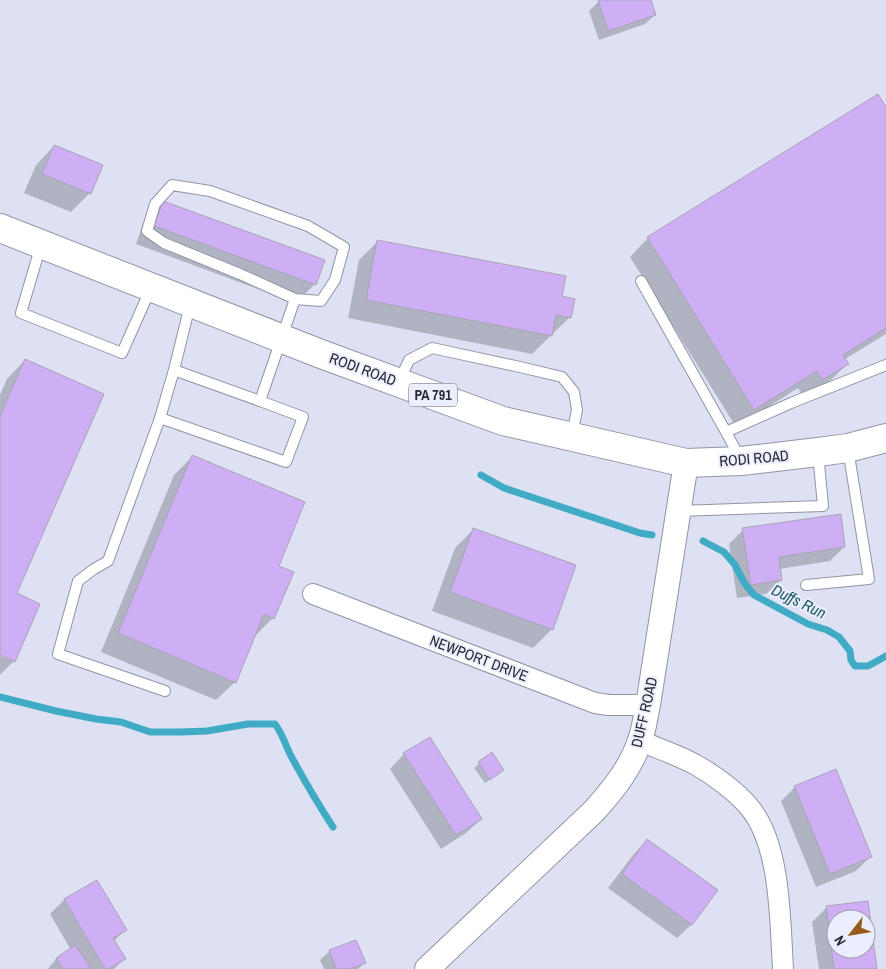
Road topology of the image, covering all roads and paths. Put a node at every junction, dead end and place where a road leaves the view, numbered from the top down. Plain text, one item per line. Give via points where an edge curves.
1 (0, 228) edge
2 (41, 244) junction
3 (641, 281) dead end
4 (152, 287) junction
5 (295, 299) junction
6 (191, 303) junction
7 (281, 338) junction
8 (886, 365) edge
9 (174, 370) junction
10 (398, 382) junction
11 (260, 401) junction
12 (160, 418) junction
13 (726, 432) junction
14 (571, 437) junction
15 (886, 438) edge
16 (848, 448) junction
17 (818, 452) junction
18 (741, 461) junction
19 (686, 462) junction
20 (678, 511) junction
21 (806, 585) dead end
22 (313, 594) dead end
23 (165, 691) dead end
24 (648, 705) junction
25 (640, 741) junction
26 (428, 969) edge
27 (783, 969) edge

1 - 2 main road, RODI ROAD / PA 791
2 - 4 main road, RODI ROAD / PA 791
2 - 4 lane via 21,312 122,353
3 - 13 lane
4 - 6 main road, RODI ROAD / PA 791
5 - 5 lane via 321,301 335,280 344,247 308,226 210,191 172,185 155,204 147,231 164,243
5 - 7 lane
6 - 7 main road, RODI ROAD / PA 791
6 - 9 lane
7 - 10 main road, RODI ROAD / PA 791
7 - 11 lane
8 - 13 lane
9 - 11 lane
9 - 12 lane
10 - 14 main road, RODI ROAD / PA 791 via 503,421
10 - 14 lane via 409,360 432,348 562,377 574,392 577,410
11 - 12 lane via 303,417 286,462
12 - 23 lane via 108,560 78,581 58,654
13 - 18 lane
14 - 19 main road, RODI ROAD / PA 791
15 - 16 main road, RODI ROAD / PA 791
16 - 17 main road, RODI ROAD / PA 791
16 - 21 lane via 869,579
17 - 18 main road, RODI ROAD / PA 791
17 - 20 lane via 823,506
18 - 19 main road, RODI ROAD / PA 791
19 - 20 street, DUFF ROAD
20 - 24 street, DUFF ROAD
22 - 24 street, NEWPORT DRIVE via 595,703
24 - 25 street, DUFF ROAD
25 - 26 street, DUFF ROAD via 627,768 594,811
25 - 27 street via 697,766 740,798 757,818 773,861

